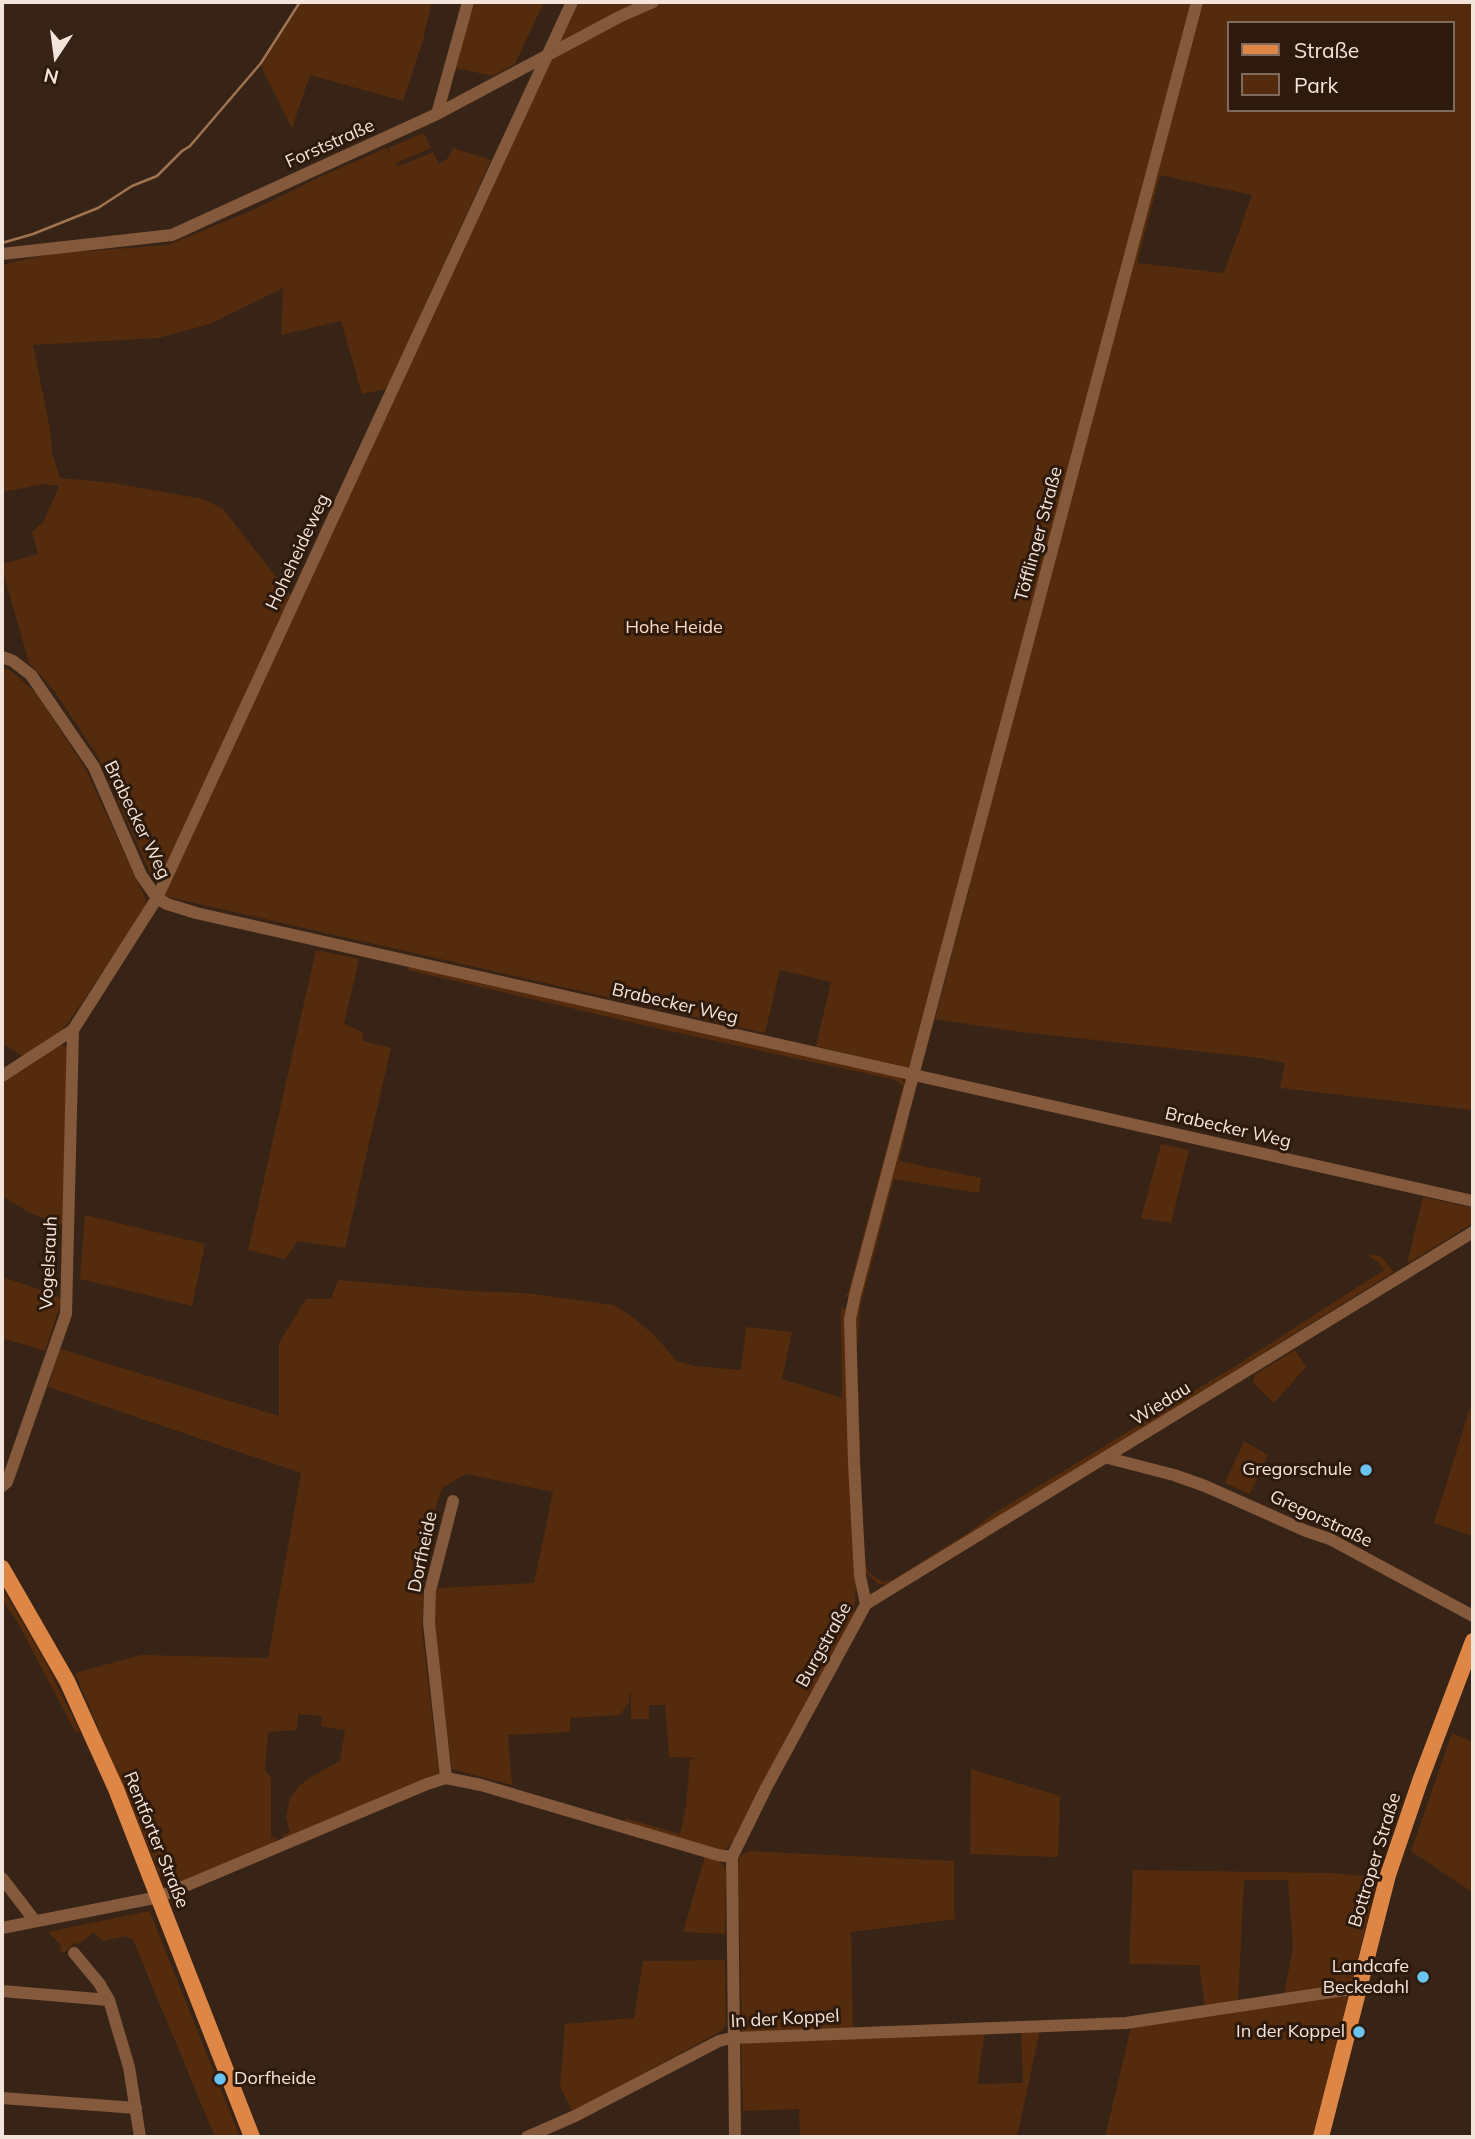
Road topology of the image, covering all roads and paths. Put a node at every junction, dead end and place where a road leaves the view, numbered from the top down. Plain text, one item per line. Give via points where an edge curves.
1 (468, 2) edge
2 (572, 2) edge
3 (653, 2) edge
4 (1197, 2) edge
5 (546, 55) junction
6 (437, 114) junction
7 (2, 254) edge
8 (2, 657) edge
9 (157, 898) junction
10 (73, 1030) junction
11 (2, 1076) edge
12 (914, 1076) junction
13 (1473, 1201) edge
14 (1473, 1232) edge
15 (1108, 1458) junction
16 (2, 1486) edge
17 (453, 1501) dead end
18 (2, 1568) edge
19 (866, 1604) junction
20 (1473, 1616) edge
21 (1473, 1641) edge
22 (446, 1778) junction
23 (732, 1857) junction
24 (2, 1878) edge
25 (159, 1898) junction
26 (35, 1921) junction
27 (2, 1927) edge
28 (74, 1953) dead end
29 (1358, 1987) junction
30 (2, 1991) edge
31 (109, 2000) junction
32 (732, 2038) junction
33 (2, 2098) edge
34 (136, 2108) junction
35 (140, 2137) edge
36 (252, 2137) edge
37 (527, 2137) edge
38 (735, 2137) edge
39 (1321, 2137) edge

1 - 6 street
2 - 5 street, Hoheheideweg
3 - 5 street, Forststraße
4 - 12 street, Töfflinger Straße
5 - 6 street, Forststraße
5 - 9 street, Hoheheideweg
6 - 7 street, Forststraße via 172,235
8 - 9 street, Brabecker Weg via 31,675 94,767 141,875
9 - 10 street, Hoheheideweg
9 - 12 street, Brabecker Weg via 196,913
10 - 11 street, Hoheheideweg
10 - 16 street, Vogelsrauh via 66,1314
12 - 13 street, Brabecker Weg
12 - 19 street, Burgstraße via 850,1319 857,1528
14 - 15 street, Wiedau
15 - 19 street, Wiedau
15 - 20 street, Gregorstraße via 1195,1482 1330,1539
17 - 22 street, Dorfheide via 430,1591 429,1623
18 - 25 main road, Rentforter Straße via 67,1681
19 - 23 street, Burgstraße
21 - 29 main road, Bottroper Straße via 1388,1875
22 - 23 street
22 - 25 street
23 - 32 street, Burgstraße
24 - 26 street
25 - 26 street
25 - 36 main road, Rentforter Straße
26 - 27 street
28 - 31 street
29 - 32 street, In der Koppel via 1126,2023
29 - 39 main road, Bottroper Straße
30 - 31 street
31 - 34 street
32 - 37 street, In der Koppel via 719,2040
32 - 38 street, Burgstraße
33 - 34 street
34 - 35 street

